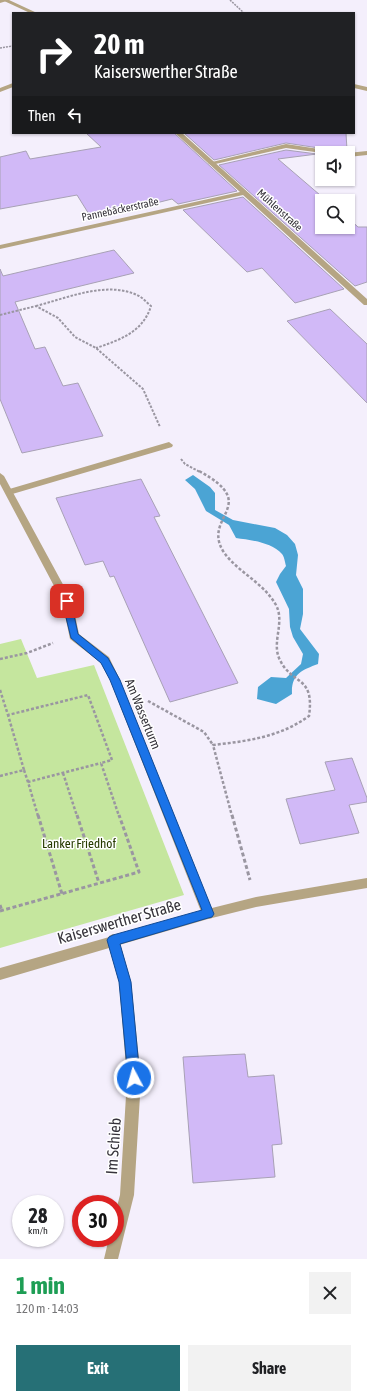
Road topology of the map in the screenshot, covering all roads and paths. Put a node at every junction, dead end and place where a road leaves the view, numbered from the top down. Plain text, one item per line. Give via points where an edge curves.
1 (6, 0) edge
2 (230, 0) edge
3 (0, 1) edge
4 (32, 12) edge
5 (243, 12) edge
6 (12, 46) edge
7 (0, 48) edge
8 (355, 86) edge
9 (11, 87) edge
10 (367, 89) edge
11 (0, 90) edge
12 (179, 134) edge
13 (315, 150) edge
14 (367, 153) edge
15 (355, 154) edge
16 (211, 163) junction
17 (245, 193) junction
18 (0, 247) edge
19 (367, 303) edge
20 (36, 306) junction
21 (0, 315) edge
22 (96, 348) junction
23 (169, 445) junction
24 (0, 476) edge
25 (9, 492) junction
26 (74, 636) junction
27 (0, 659) edge
28 (115, 680) junction
29 (0, 690) edge
30 (8, 715) junction
31 (213, 745) junction
32 (100, 763) junction
33 (24, 770) junction
34 (63, 773) junction
35 (0, 776) edge
36 (28, 782) junction
37 (99, 883) junction
38 (367, 883) edge
39 (62, 894) junction
40 (256, 902) junction
41 (0, 905) edge
42 (1, 911) edge
43 (208, 914) junction
44 (113, 940) junction
45 (0, 974) edge
46 (111, 1259) edge

1 - 3 street
1 - 4 street
2 - 5 path
6 - 7 path
8 - 10 street
9 - 11 street
12 - 16 street, Mühlenstraße
13 - 16 street via 286,146
14 - 15 street
16 - 17 street, Mühlenstraße
17 - 18 street, Pannebäckerstraße
17 - 19 street, Mühlenstraße
20 - 21 path
20 - 22 path via 58,318 75,337
20 - 22 path via 102,290 136,294 151,306 146,321 137,330
22 - 23 path via 143,389
23 - 25 street
23 - 31 path via 185,464 216,482 227,492 230,503 220,524 219,541 227,556 264,588 277,606 281,619 277,643 279,658 307,687 312,703 309,716 287,731 260,739
24 - 25 street
25 - 26 street via 67,601
26 - 27 path via 27,653
26 - 28 street, Am Wasserturm via 105,660
28 - 31 path via 204,732
28 - 43 street, Am Wasserturm
29 - 30 path
30 - 32 path via 88,695 112,760
30 - 33 path
31 - 40 path
32 - 34 path
32 - 37 path via 139,872
33 - 35 path
33 - 36 path
34 - 36 path
34 - 37 path
36 - 39 path
37 - 39 path
38 - 40 street, Kaiserswerther Straße
39 - 42 path
40 - 43 street, Kaiserswerther Straße
41 - 42 path
43 - 44 street, Kaiserswerther Straße
44 - 45 street, Kaiserswerther Straße
44 - 46 street, Im Schieb via 125,982 134,1078 127,1195

